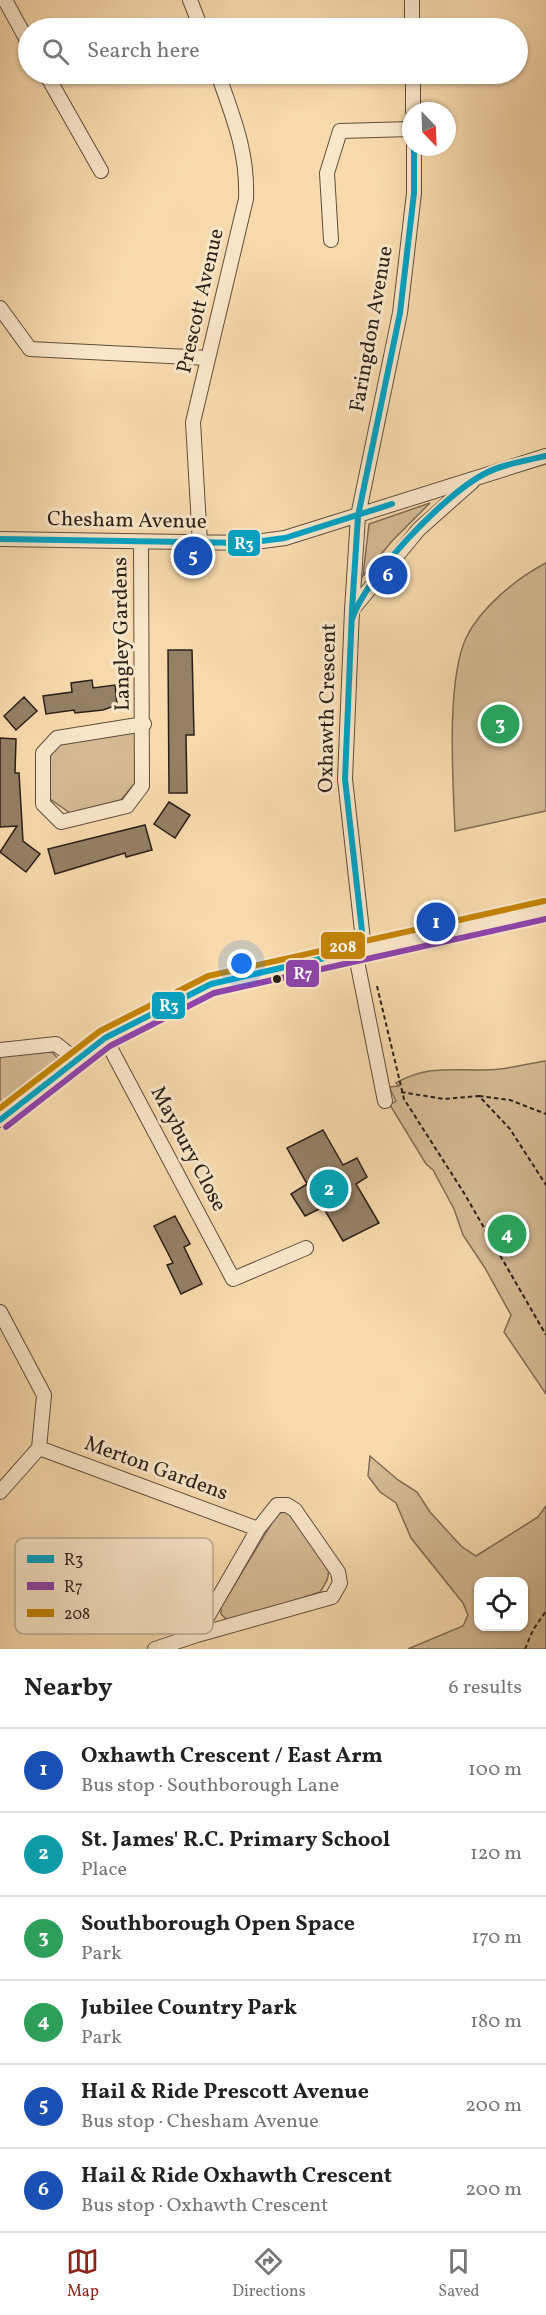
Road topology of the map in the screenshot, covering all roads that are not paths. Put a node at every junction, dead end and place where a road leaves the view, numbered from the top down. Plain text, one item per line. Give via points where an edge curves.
1 (5, 0) edge
2 (190, 0) edge
3 (412, 0) edge
4 (197, 18) edge
5 (412, 18) edge
6 (18, 24) edge
7 (52, 84) edge
8 (222, 84) edge
9 (413, 84) edge
10 (413, 102) edge
11 (402, 129) edge
12 (414, 156) edge
13 (101, 171) dead end
14 (331, 240) dead end
15 (0, 308) edge
16 (208, 358) junction
17 (546, 456) edge
18 (481, 475) junction
19 (358, 516) junction
20 (0, 539) edge
21 (141, 543) junction
22 (200, 543) junction
23 (352, 610) junction
24 (144, 724) junction
25 (546, 910) edge
26 (359, 950) junction
27 (105, 1038) junction
28 (0, 1050) edge
29 (75, 1059) junction
30 (385, 1101) dead end
31 (0, 1120) edge
32 (306, 1248) dead end
33 (0, 1312) edge
34 (39, 1448) junction
35 (0, 1492) edge
36 (258, 1529) junction
37 (213, 1607) edge
38 (213, 1630) edge
39 (201, 1634) edge
40 (197, 1635) joint
41 (155, 1649) edge

1 - 6 street
2 - 4 street
3 - 5 street
7 - 13 street
8 - 16 street, Prescott Avenue via 240,136 247,170 246,199
9 - 10 street
11 - 14 street via 340,131 327,173
12 - 19 street, Faringdon Avenue via 414,193 400,314
15 - 16 street via 30,349
16 - 22 street, Prescott Avenue via 193,422
17 - 18 street, Oxhawth Crescent
18 - 19 street, Oxhawth Crescent
18 - 23 street, Oxhawth Crescent via 419,529
19 - 22 street, Chesham Avenue via 285,538
19 - 23 street, Oxhawth Crescent
20 - 21 street, Chesham Avenue
21 - 22 street, Chesham Avenue
21 - 24 street, Langley Gardens
23 - 26 street, Oxhawth Crescent via 345,779
24 - 24 street, Langley Gardens via 142,786 127,806 61,822 43,804 43,753 57,738
25 - 26 street
26 - 27 street via 211,984
26 - 30 street, Oxhawth Crescent
27 - 29 street
27 - 32 street, Maybury Close via 233,1279
28 - 29 street via 56,1044
29 - 31 street
33 - 34 street via 44,1395
34 - 35 street
34 - 36 street, Merton Gardens
36 - 37 street
36 - 38 street via 278,1505 295,1510 338,1572 340,1583 332,1597
39 - 40 street
40 - 41 street

